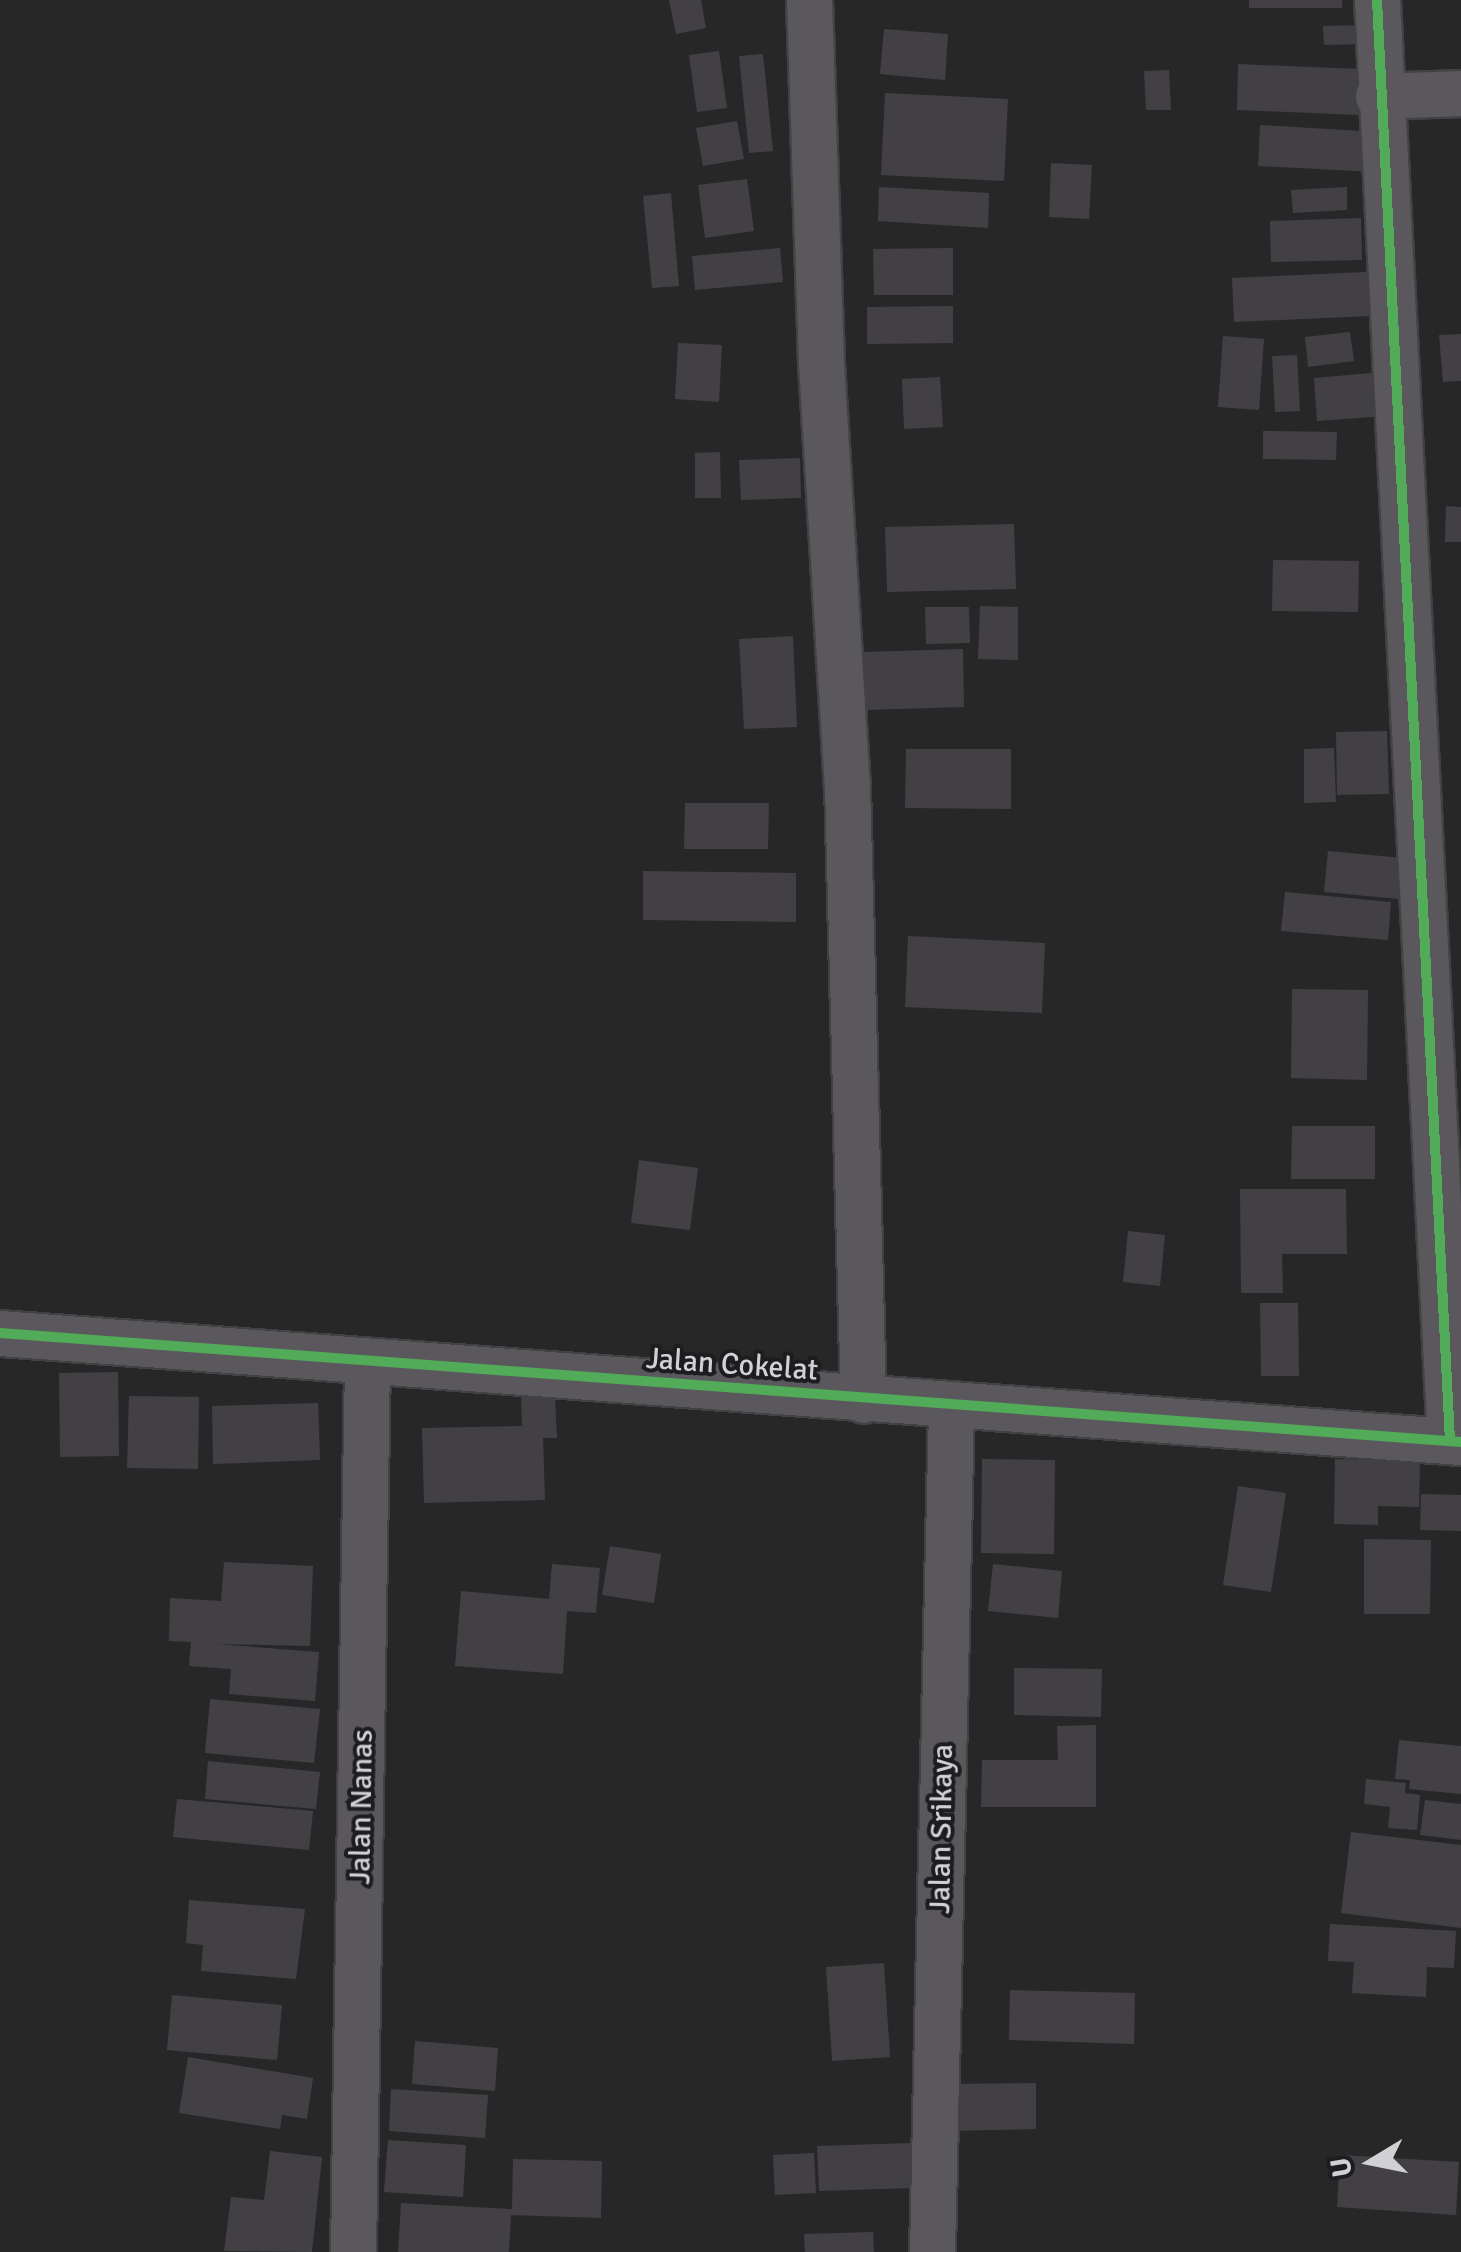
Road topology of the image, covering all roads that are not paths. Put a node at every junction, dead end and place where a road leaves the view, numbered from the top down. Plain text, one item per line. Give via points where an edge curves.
1 (809, 0) edge
2 (1376, 0) edge
3 (1461, 93) edge
4 (1378, 96) junction
5 (0, 1333) edge
6 (367, 1363) junction
7 (863, 1400) junction
8 (952, 1406) junction
9 (1456, 1441) edge
10 (353, 2252) edge
11 (932, 2252) edge

1 - 7 street via 821,363 847,784
2 - 4 street
3 - 4 street
4 - 9 street
5 - 6 street, Jalan Cokelat
6 - 7 street, Jalan Cokelat
6 - 10 street, Jalan Nanas
7 - 8 street, Jalan Cokelat
8 - 9 street, Jalan Cokelat
8 - 11 street, Jalan Srikaya

